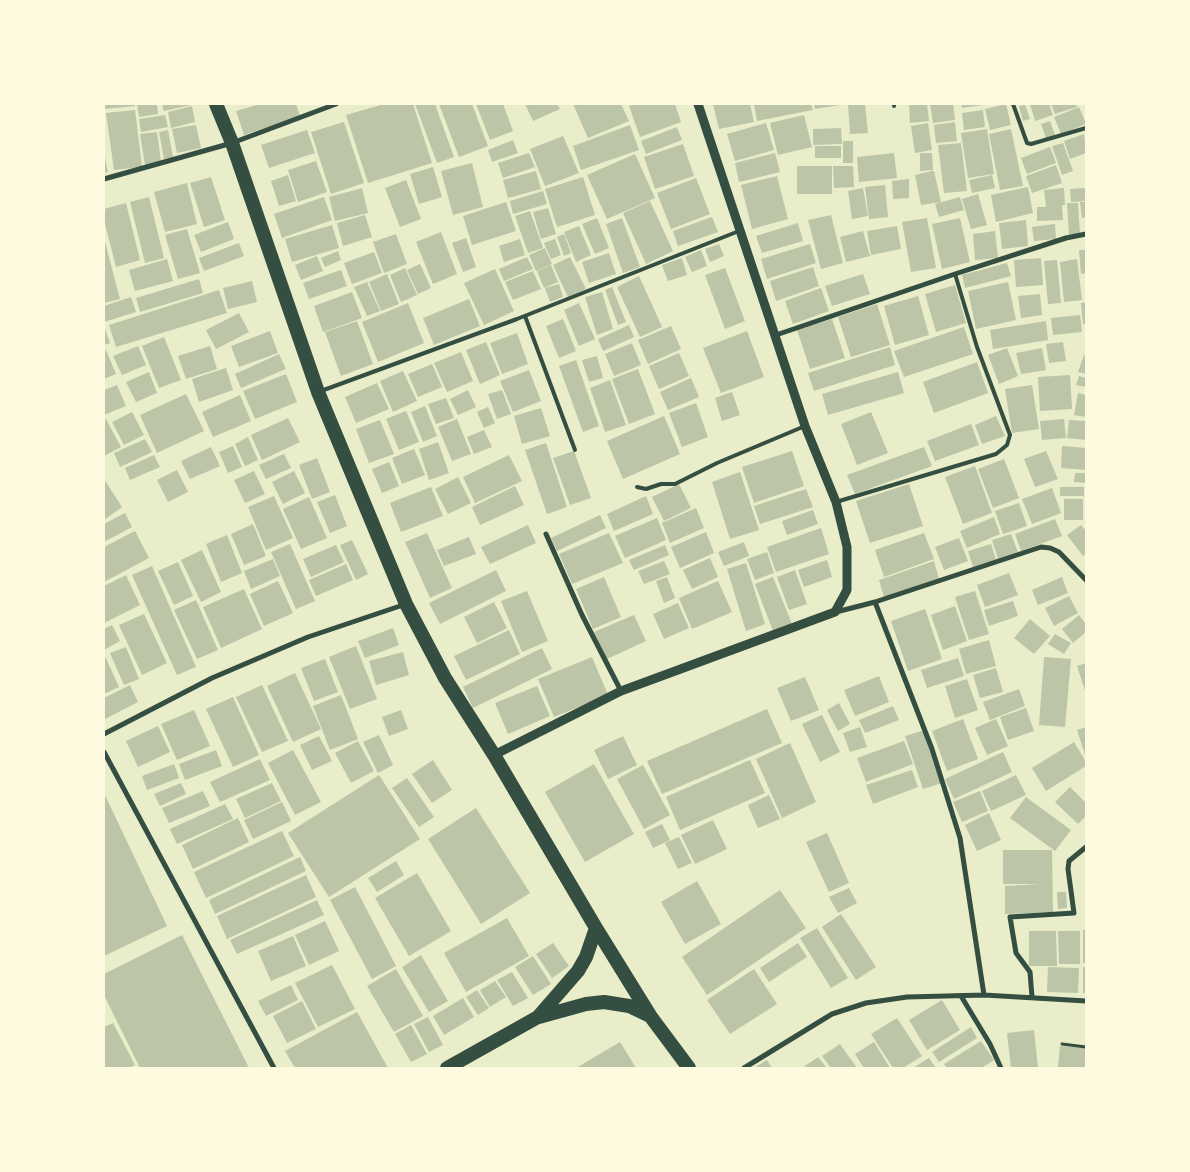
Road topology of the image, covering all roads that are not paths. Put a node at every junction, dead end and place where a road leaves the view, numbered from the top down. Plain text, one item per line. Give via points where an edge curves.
1 (216, 104) edge
2 (336, 104) edge
3 (698, 104) edge
4 (1014, 104) edge
5 (1086, 128) edge
6 (232, 143) junction
7 (104, 179) edge
8 (739, 231) junction
9 (1086, 234) edge
10 (955, 274) junction
11 (525, 316) junction
12 (776, 335) junction
13 (318, 392) junction
14 (805, 426) junction
15 (575, 450) dead end
16 (636, 487) dead end
17 (836, 502) junction
18 (546, 534) dead end
19 (1086, 580) edge
20 (874, 602) junction
21 (406, 604) junction
22 (835, 612) junction
23 (621, 691) junction
24 (104, 734) edge
25 (104, 752) edge
26 (494, 755) junction
27 (1086, 847) edge
28 (596, 928) junction
29 (984, 995) junction
30 (961, 996) junction
31 (1032, 998) junction
32 (1086, 1001) edge
33 (538, 1017) junction
34 (651, 1017) junction
35 (274, 1068) edge
36 (448, 1068) edge
37 (689, 1068) edge
38 (744, 1068) edge
39 (1001, 1068) edge

1 - 6 highway
2 - 6 street
3 - 8 street
4 - 5 lane via 1027,143
6 - 7 street
6 - 13 highway
8 - 11 lane
8 - 12 street
9 - 10 street
10 - 12 street
10 - 17 lane via 977,347 1010,435 1007,445 996,454
11 - 13 lane
11 - 15 lane
12 - 14 street
13 - 21 highway
14 - 16 lane via 675,484
14 - 17 street
17 - 22 street via 847,547 849,575 847,590
18 - 23 street
19 - 20 street via 1059,552 1041,547
20 - 22 street
20 - 29 street via 932,749 960,838
21 - 24 street via 308,637 212,678
21 - 26 highway via 445,678
22 - 23 street
23 - 26 street
25 - 35 street
26 - 28 highway
27 - 31 street via 1069,861 1074,913 1010,917 1016,952 1030,972
28 - 33 highway via 578,971
28 - 34 highway
29 - 30 street
29 - 31 street
30 - 38 street via 874,1002 832,1014
30 - 39 street
31 - 32 street
33 - 34 highway via 586,1004 616,1002
33 - 36 highway
34 - 37 highway

